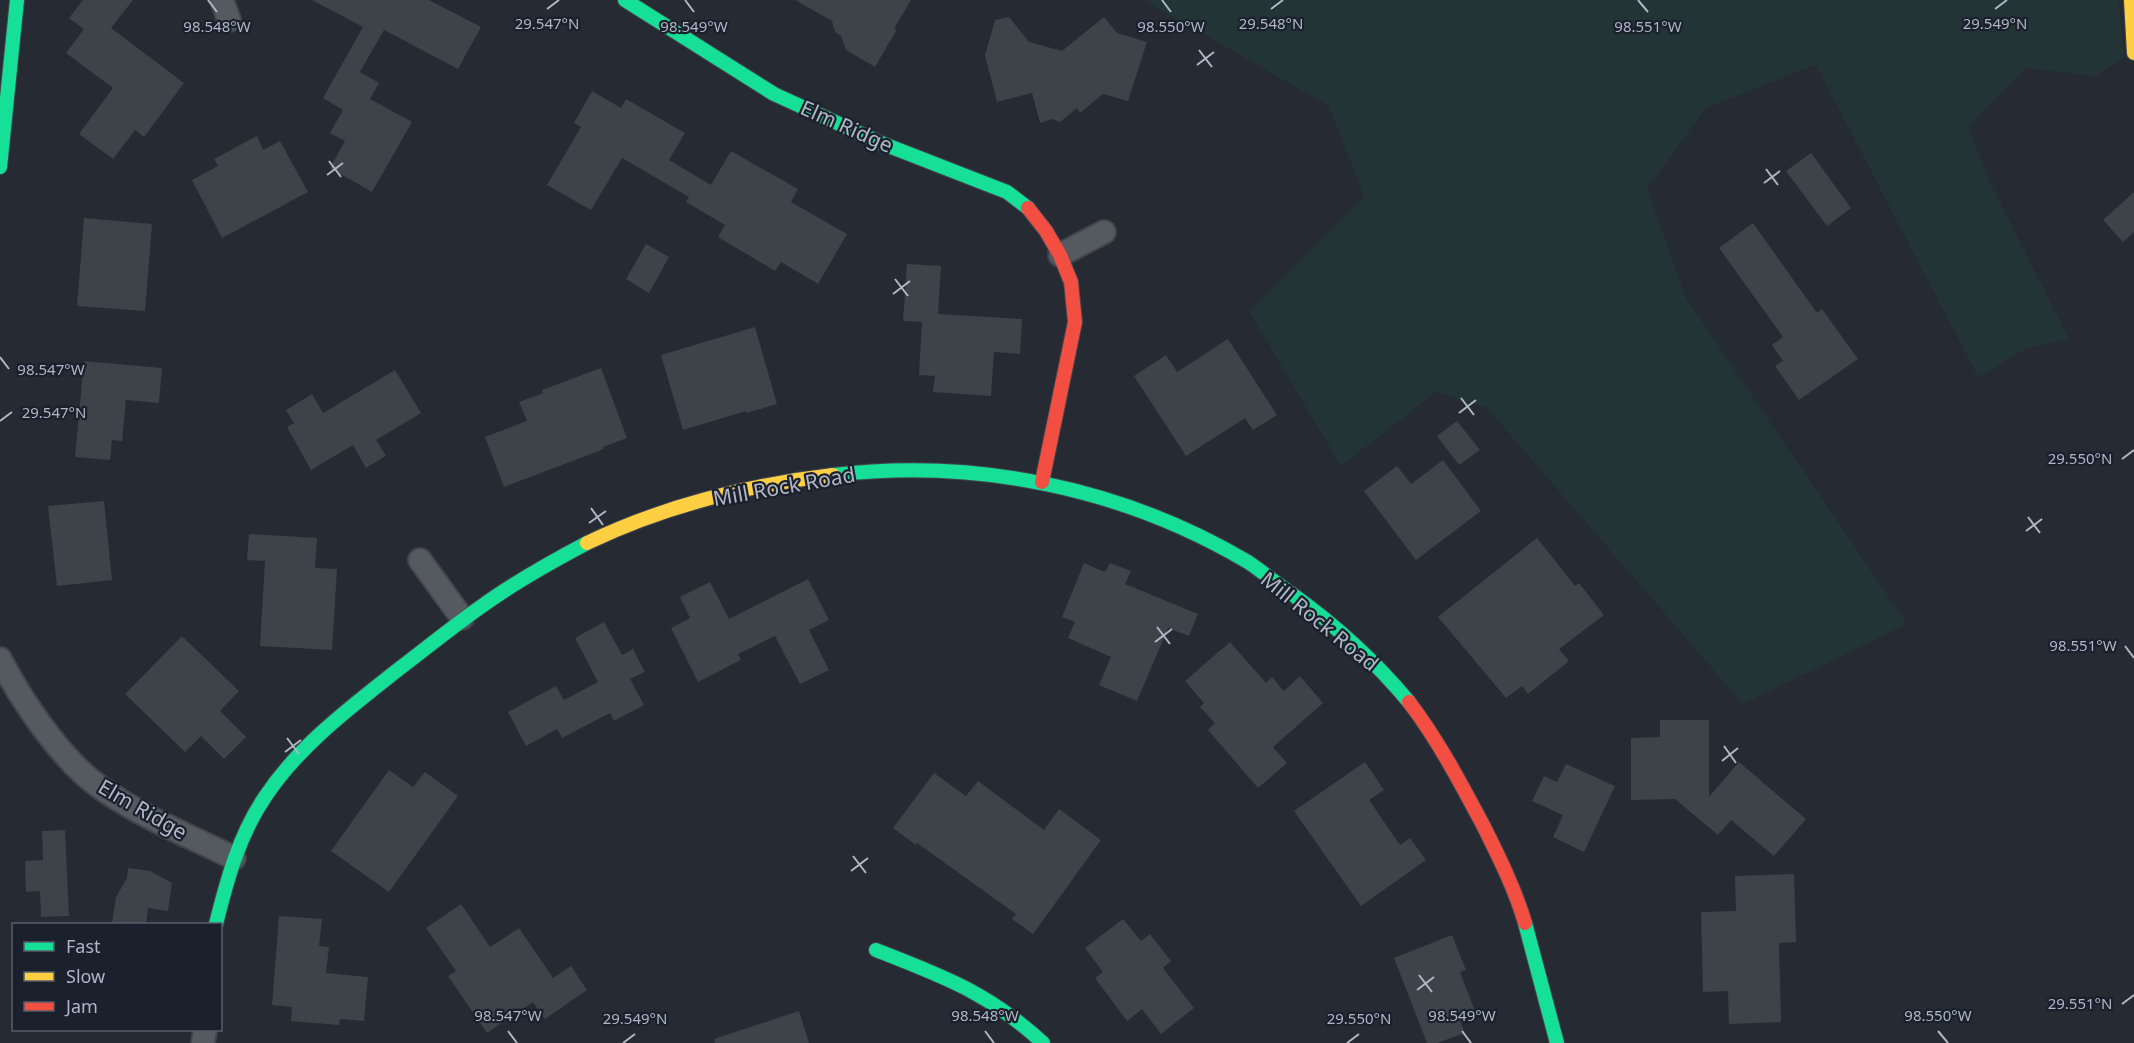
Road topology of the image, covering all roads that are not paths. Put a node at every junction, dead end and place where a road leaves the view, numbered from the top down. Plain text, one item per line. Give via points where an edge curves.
1 (17, 0) edge
2 (625, 0) edge
3 (2131, 0) edge
4 (2134, 53) edge
5 (0, 167) edge
6 (1104, 232) dead end
7 (1060, 255) junction
8 (1042, 482) junction
9 (420, 560) dead end
10 (462, 618) junction
11 (0, 659) edge
12 (234, 858) junction
13 (216, 923) edge
14 (876, 950) dead end
15 (1043, 1043) edge
16 (1557, 1043) edge

1 - 5 street
2 - 7 street, Elm Ridge via 774,94 881,143 1007,192 1028,208
3 - 4 street
6 - 7 street
7 - 8 street, Elm Ridge via 1071,282 1075,322
8 - 10 street, Mill Rock Road via 974,471 907,469 826,474 746,489 668,511 592,541 520,580
8 - 16 street, Mill Rock Road via 1107,498 1169,521 1229,550 1285,586 1385,674 1418,714 1455,770 1517,897
9 - 10 street
10 - 12 street, Mill Rock Road via 310,743 286,768 264,799
11 - 12 street, Elm Ridge via 32,714 75,766 99,787 148,817
12 - 13 street, Mill Rock Road
14 - 15 street via 970,988 1005,1010

